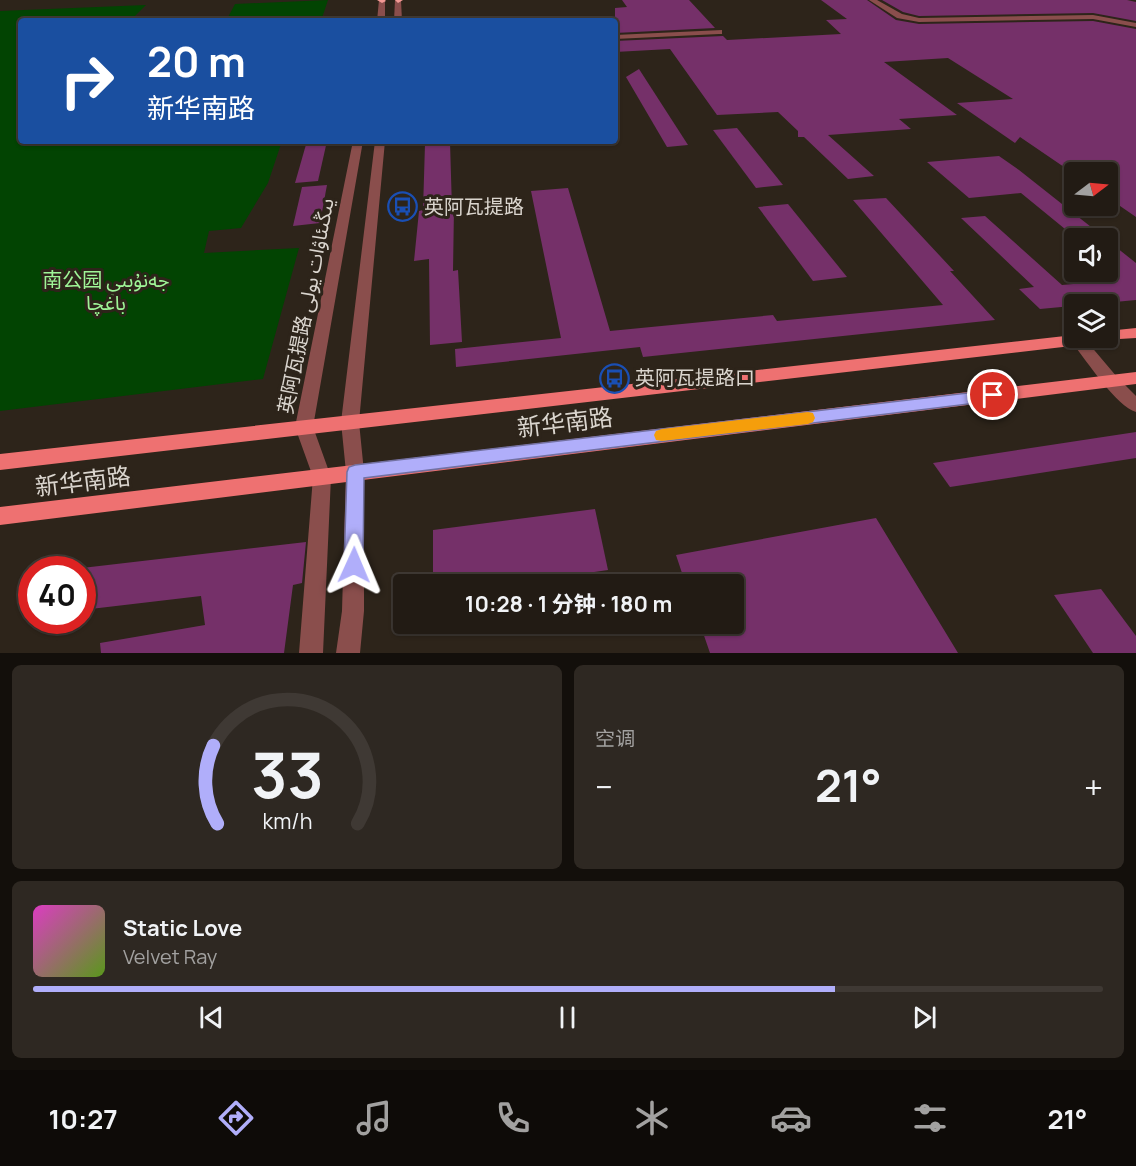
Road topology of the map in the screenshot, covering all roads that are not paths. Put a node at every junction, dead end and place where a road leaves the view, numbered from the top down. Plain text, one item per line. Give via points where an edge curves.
1 (382, 0) edge
2 (399, 0) edge
3 (872, 0) edge
4 (381, 18) edge
5 (398, 18) edge
6 (1136, 25) edge
7 (719, 32) dead end
8 (618, 37) edge
9 (357, 144) edge
10 (380, 144) edge
11 (1136, 333) edge
12 (1118, 335) edge
13 (1064, 342) edge
14 (1084, 348) edge
15 (1136, 378) edge
16 (1111, 381) junction
17 (1136, 406) edge
18 (350, 422) junction
19 (304, 428) junction
20 (0, 462) edge
21 (355, 472) junction
22 (322, 477) junction
23 (0, 516) edge
24 (311, 653) edge
25 (348, 653) edge

1 - 4 street
2 - 5 street
3 - 6 street via 900,16 919,20 1093,17
7 - 8 street
9 - 19 street, 英阿瓦提路 يىڭىئاۋات يولى
10 - 18 street
11 - 12 main road
13 - 18 main road, 新华南路
14 - 16 street
15 - 16 main road, 新华南路
16 - 17 street
16 - 21 main road, 新华南路
18 - 19 main road, 新华南路
18 - 21 street
19 - 20 main road, 新华南路
19 - 22 street, 英阿瓦提路 يىڭىئاۋات يولى
21 - 22 main road, 新华南路
21 - 25 street via 353,612
22 - 23 main road, 新华南路
22 - 24 street

